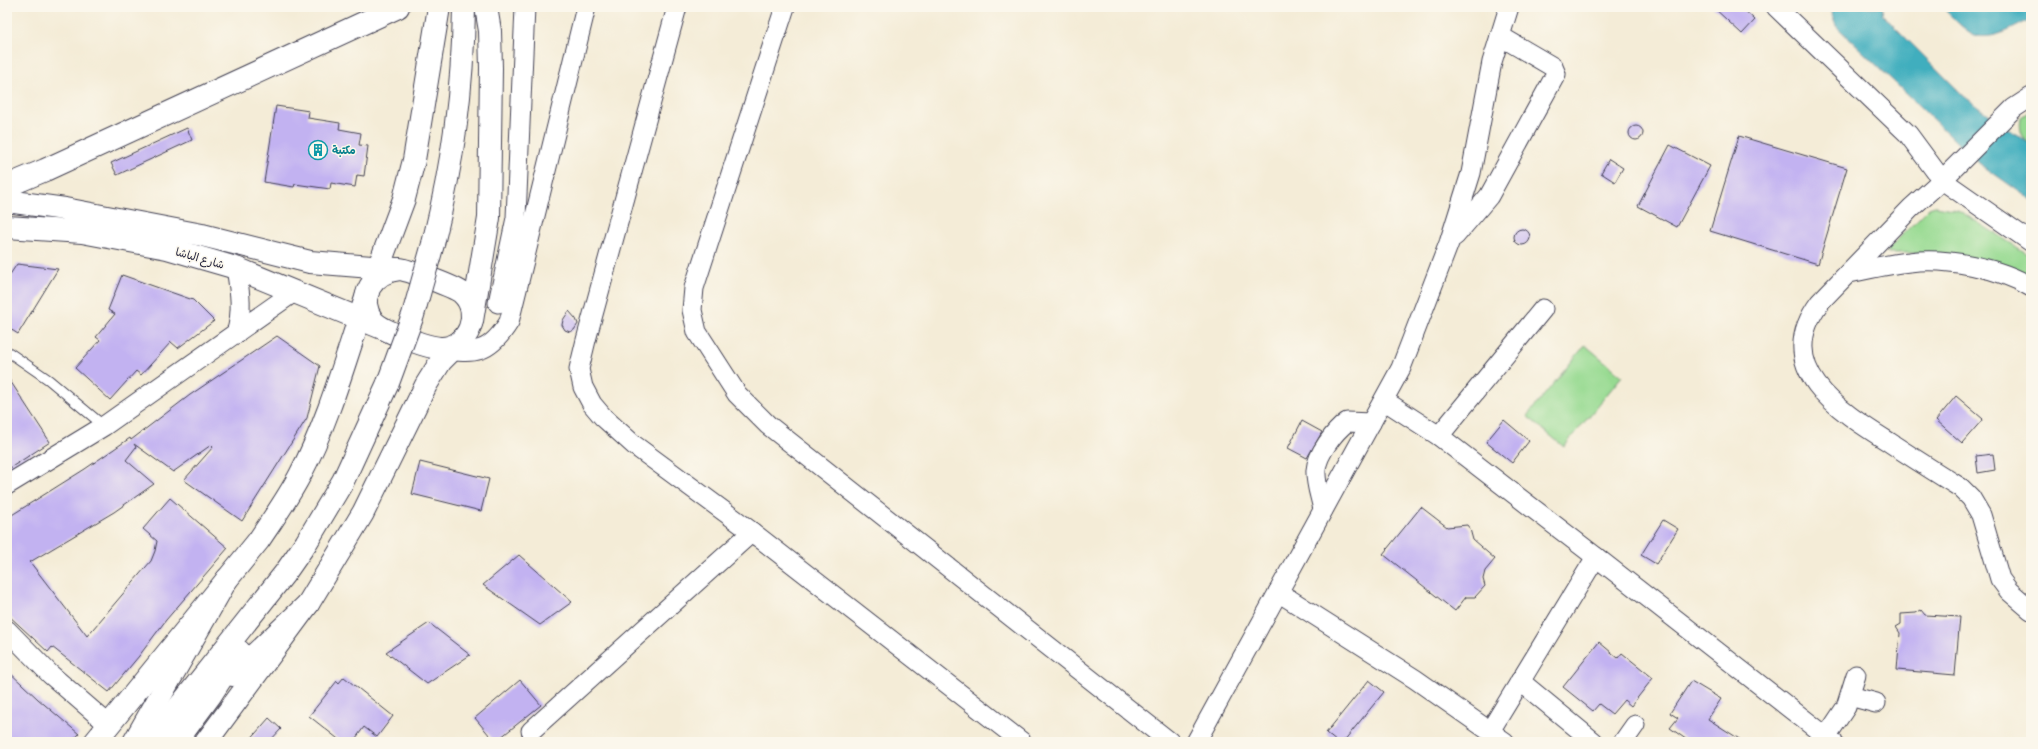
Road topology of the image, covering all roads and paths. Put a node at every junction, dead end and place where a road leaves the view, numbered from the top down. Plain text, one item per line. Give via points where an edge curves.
1 (398, 7) edge
2 (439, 7) edge
3 (464, 7) edge
4 (486, 7) edge
5 (525, 7) edge
6 (586, 7) edge
7 (678, 7) edge
8 (785, 7) edge
9 (1509, 7) edge
10 (1776, 7) edge
11 (1500, 36) junction
12 (2031, 97) edge
13 (1949, 174) junction
14 (7, 186) edge
15 (7, 201) edge
16 (7, 227) edge
17 (2031, 242) edge
18 (1449, 243) junction
19 (236, 268) junction
20 (1848, 273) junction
21 (379, 277) junction
22 (2031, 287) edge
23 (294, 292) junction
24 (469, 294) junction
25 (506, 304) junction
26 (1543, 309) dead end
27 (358, 318) junction
28 (382, 328) junction
29 (236, 334) junction
30 (455, 339) junction
31 (7, 351) edge
32 (1385, 401) junction
33 (1371, 423) junction
34 (104, 426) junction
35 (1438, 436) junction
36 (7, 485) edge
37 (1323, 510) junction
38 (752, 532) junction
39 (1596, 557) junction
40 (285, 573) junction
41 (227, 579) junction
42 (1278, 592) junction
43 (308, 604) junction
44 (2031, 610) edge
45 (7, 630) edge
46 (1856, 675) dead end
47 (1520, 681) junction
48 (210, 696) junction
49 (1850, 696) junction
50 (1876, 703) dead end
51 (109, 725) junction
52 (1635, 725) dead end
53 (531, 731) dead end
54 (1490, 731) junction
55 (1829, 739) edge
56 (95, 742) edge
57 (134, 742) edge
58 (151, 742) edge
59 (176, 742) edge
60 (206, 742) edge
61 (1022, 742) edge
62 (1170, 742) edge
63 (1196, 742) edge
64 (1506, 742) edge
65 (1594, 742) edge
66 (1623, 742) edge

1 - 14 main road
2 - 21 main road via 414,160
3 - 40 main road, bridge via 463,62 453,150 433,244 413,315 388,383 343,481 326,513
4 - 24 main road via 490,38 489,218
5 - 25 street via 516,218
6 - 25 street
7 - 38 street via 579,369 583,387 603,417 634,445
8 - 62 street via 694,288 692,310 697,332 737,394 768,425
9 - 11 street
10 - 13 street
11 - 18 street via 1490,70 1471,173
11 - 18 street via 1553,67 1556,74 1489,196
12 - 13 street via 2014,108
13 - 17 street
13 - 20 street via 1911,208
15 - 21 main road via 65,209 202,235
16 - 19 main road, شارع الباشا via 90,234 167,248
18 - 32 street via 1401,368
19 - 23 main road, شارع الباشا
19 - 29 street via 241,304
20 - 22 street via 1910,261 1935,261 1982,268 2016,279
20 - 44 street via 1820,302 1804,330 1802,349 1811,375 1832,403 1962,488 1981,515 2000,579 2018,600
21 - 24 main road via 410,271
21 - 27 main road
21 - 28 main road via 366,301 368,312
23 - 27 main road, شارع الباشا
23 - 29 street
24 - 25 street
24 - 30 main road
25 - 30 street via 509,322 500,337 485,348 469,353
26 - 35 street
27 - 28 main road, شارع الباشا
27 - 41 main road via 316,440 300,475 272,521
28 - 30 main road, شارع الباشا
29 - 34 street
30 - 43 main road via 426,385 366,506
31 - 34 lane via 49,380
32 - 33 street
32 - 35 street
33 - 37 street
33 - 37 street via 1347,422 1334,432 1316,472
34 - 36 street
35 - 39 street
37 - 42 street
38 - 53 street
38 - 61 street
39 - 47 street
39 - 55 street
40 - 48 main road via 254,629
40 - 58 main road
41 - 51 main road
41 - 57 main road
42 - 54 street via 1409,675
42 - 63 street
43 - 48 main road
43 - 60 main road
45 - 51 street via 50,674
46 - 49 street
47 - 54 street
47 - 65 street
48 - 59 main road
49 - 50 street
49 - 55 street
51 - 56 main road
52 - 66 street
54 - 64 street

